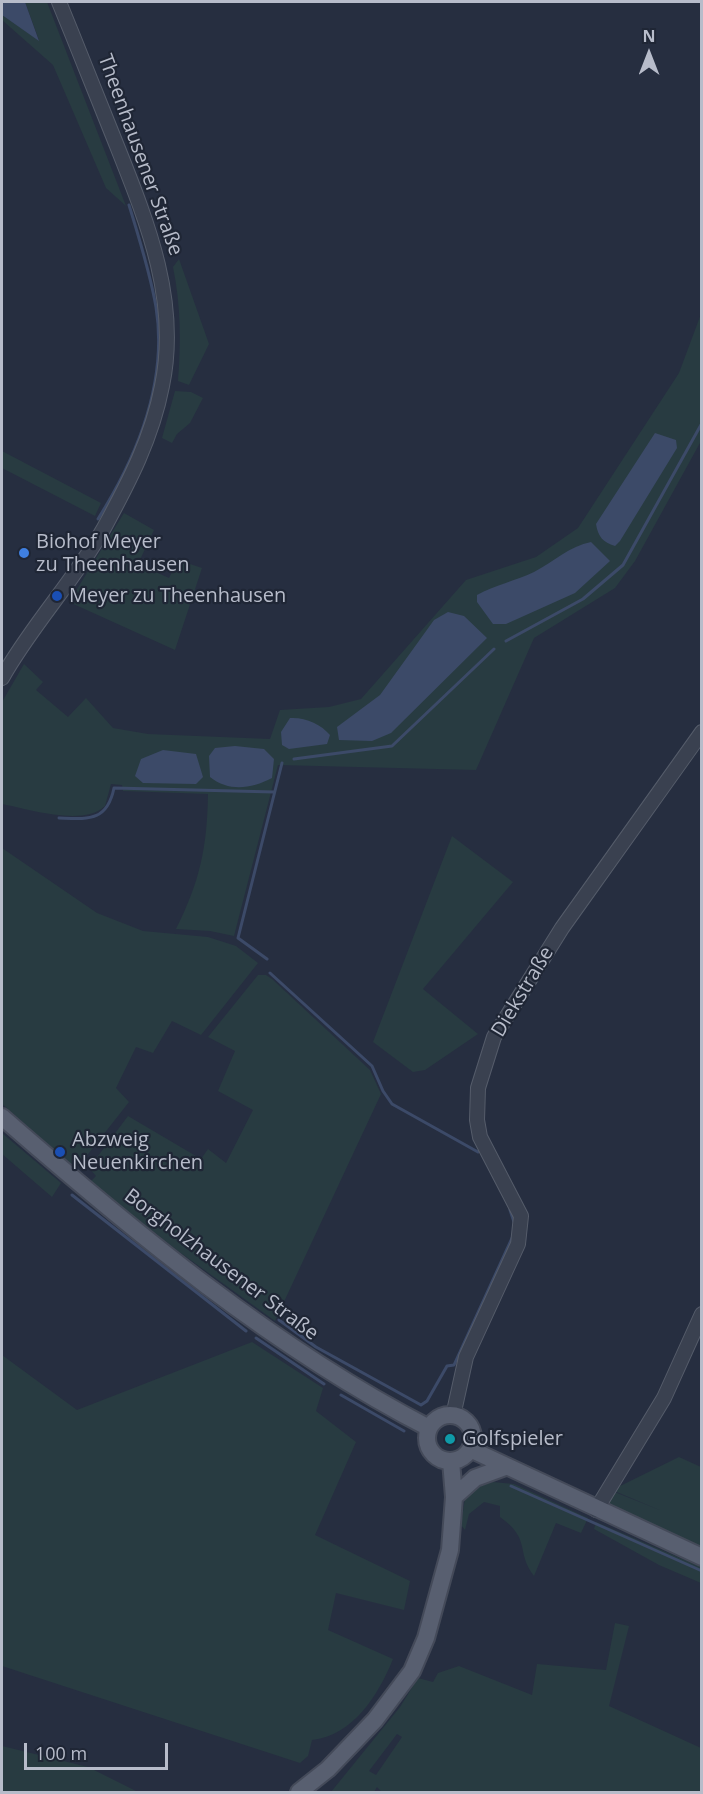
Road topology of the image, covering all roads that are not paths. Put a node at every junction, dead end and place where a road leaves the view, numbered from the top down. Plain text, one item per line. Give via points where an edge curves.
1 (59, 2) edge
2 (2, 678) edge
3 (702, 732) edge
4 (2, 1117) edge
5 (702, 1314) edge
6 (453, 1416) junction
7 (429, 1428) junction
8 (470, 1449) junction
9 (451, 1461) junction
10 (505, 1467) junction
11 (453, 1497) junction
12 (596, 1510) junction
13 (702, 1557) edge
14 (300, 1792) edge

1 - 2 street, Theenhausener Straße via 159,262 167,352 152,428 138,463 102,531
3 - 6 street, Diekstraße via 562,928 494,1037 478,1088 477,1120 480,1137 516,1203 521,1224 518,1244 466,1357
4 - 7 main road, Borgholzhausener Straße via 143,1235 260,1324 341,1378
5 - 12 street via 664,1398
6 - 7 main road via 439,1418
6 - 8 main road via 470,1428
7 - 9 main road via 427,1440 431,1451 440,1459
8 - 9 main road
8 - 10 main road
9 - 11 main road
10 - 11 main road via 475,1478
10 - 12 main road
11 - 14 main road via 450,1550 426,1638 412,1671 375,1720
12 - 13 main road

